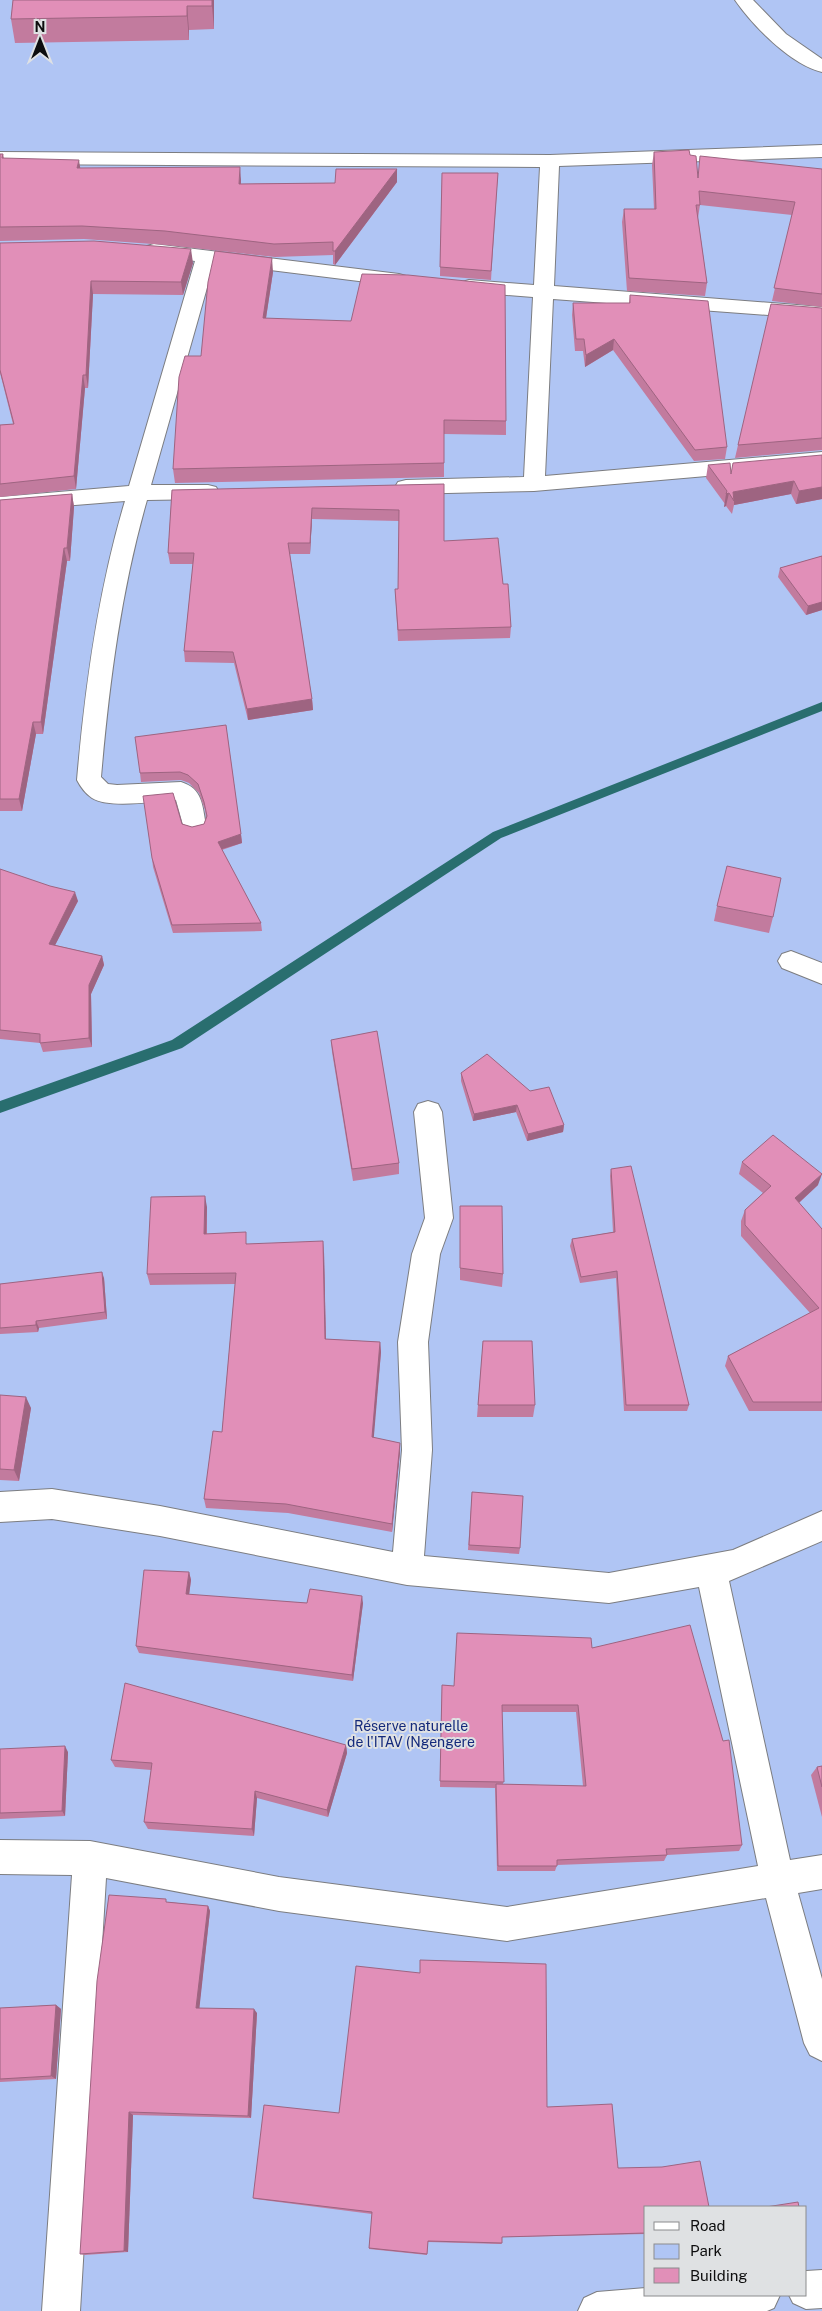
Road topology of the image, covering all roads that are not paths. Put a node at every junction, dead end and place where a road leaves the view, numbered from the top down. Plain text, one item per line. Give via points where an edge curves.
1 (744, 0) edge
2 (822, 67) edge
3 (822, 151) edge
4 (0, 158) edge
5 (550, 161) junction
6 (140, 249) edge
7 (207, 255) junction
8 (418, 281) edge
9 (447, 284) edge
10 (545, 292) junction
11 (822, 313) edge
12 (822, 459) edge
13 (534, 484) junction
14 (385, 487) edge
15 (226, 491) edge
16 (136, 494) junction
17 (0, 504) edge
18 (194, 825) edge
19 (791, 962) dead end
20 (822, 974) edge
21 (428, 1112) dead end
22 (0, 1507) edge
23 (822, 1526) edge
24 (711, 1569) junction
25 (408, 1570) junction
26 (0, 1857) edge
27 (90, 1858) junction
28 (822, 1872) edge
29 (778, 1881) junction
30 (822, 2043) edge
31 (822, 2289) edge
32 (807, 2290) edge
33 (751, 2296) edge
34 (61, 2311) edge
35 (596, 2311) edge

1 - 2 main road via 758,19 789,49
3 - 5 main road
4 - 5 main road
5 - 10 main road
6 - 7 main road
7 - 8 main road
7 - 16 main road
9 - 10 main road
10 - 11 main road
10 - 13 main road
12 - 13 main road
13 - 14 main road
15 - 16 main road
16 - 17 main road
16 - 18 main road via 96,698 88,780 100,792 181,791 187,795
19 - 20 main road
21 - 25 main road via 439,1218 426,1254 413,1342 417,1450
22 - 25 main road via 52,1504 160,1521
23 - 24 main road via 735,1565
24 - 25 main road via 609,1588
24 - 29 main road
26 - 27 main road
27 - 29 main road via 279,1894 507,1924
27 - 34 main road
28 - 29 main road
29 - 30 main road
31 - 32 main road
33 - 35 main road

